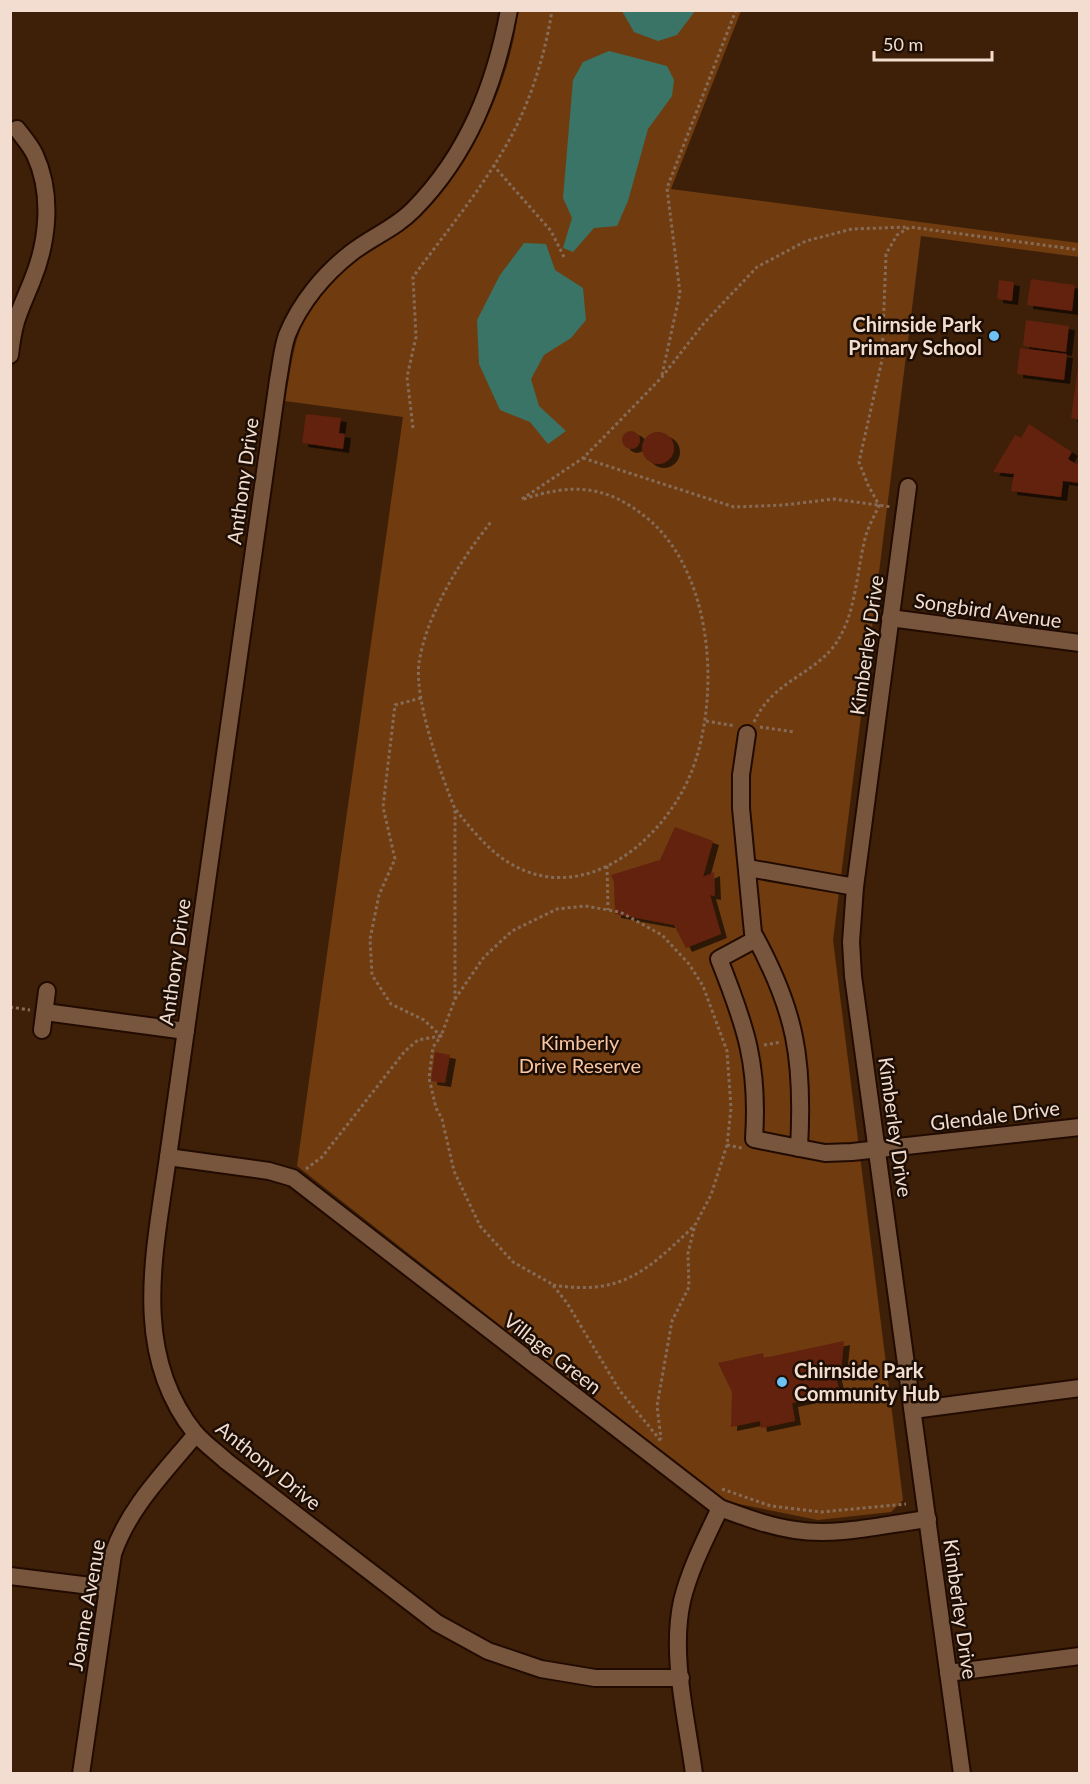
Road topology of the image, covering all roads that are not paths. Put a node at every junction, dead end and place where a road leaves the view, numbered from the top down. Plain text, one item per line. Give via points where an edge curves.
1 (509, 10) edge
2 (17, 129) dead end
3 (10, 355) edge
4 (909, 487) dead end
5 (890, 618) junction
6 (1080, 643) edge
7 (748, 729) road end
8 (748, 868) junction
9 (855, 888) junction
10 (756, 939) junction
11 (47, 991) dead end
12 (45, 1012) junction
13 (42, 1030) dead end
14 (186, 1031) junction
15 (1080, 1127) edge
16 (799, 1148) junction
17 (879, 1150) junction
18 (168, 1157) junction
19 (1080, 1388) edge
20 (913, 1410) junction
21 (196, 1434) junction
22 (720, 1508) junction
23 (928, 1519) junction
24 (10, 1576) edge
25 (106, 1588) junction
26 (1080, 1656) edge
27 (948, 1673) junction
28 (681, 1678) junction
29 (81, 1773) edge
30 (694, 1773) edge
31 (962, 1773) edge

1 - 14 street, Anthony Drive via 491,83 459,155 412,211 351,252 327,275 304,302 287,336
2 - 3 street via 35,154 46,187 47,220 40,258 15,321
4 - 5 street, Kimberley Drive
5 - 6 street, Songbird Avenue
5 - 9 street, Kimberley Drive
7 - 8 street via 741,774 741,808
8 - 9 street
8 - 10 street
9 - 17 street, Kimberley Drive via 851,942 854,976
10 - 16 street via 785,1000 796,1039 802,1096
10 - 16 street, Glendale Drive via 719,959 746,1025 755,1077 754,1139
11 - 12 street
12 - 13 street
12 - 14 street
14 - 18 street, Anthony Drive
15 - 17 street, Glendale Drive
16 - 17 street, Glendale Drive via 825,1153
17 - 20 street, Kimberley Drive
18 - 21 street, Anthony Drive via 152,1275 152,1327 169,1389
18 - 22 street, Village Green via 293,1178
19 - 20 street
20 - 23 street, Kimberley Drive
21 - 25 street, Joanne Avenue via 138,1504 122,1530
21 - 28 street, Anthony Drive via 437,1623 488,1651 542,1669 595,1678
22 - 23 street, Village Green via 797,1531
22 - 28 street via 691,1569 682,1603
23 - 27 street, Kimberley Drive
24 - 25 street
25 - 29 street, Joanne Avenue
26 - 27 street
27 - 31 street, Kimberley Drive
28 - 30 street

